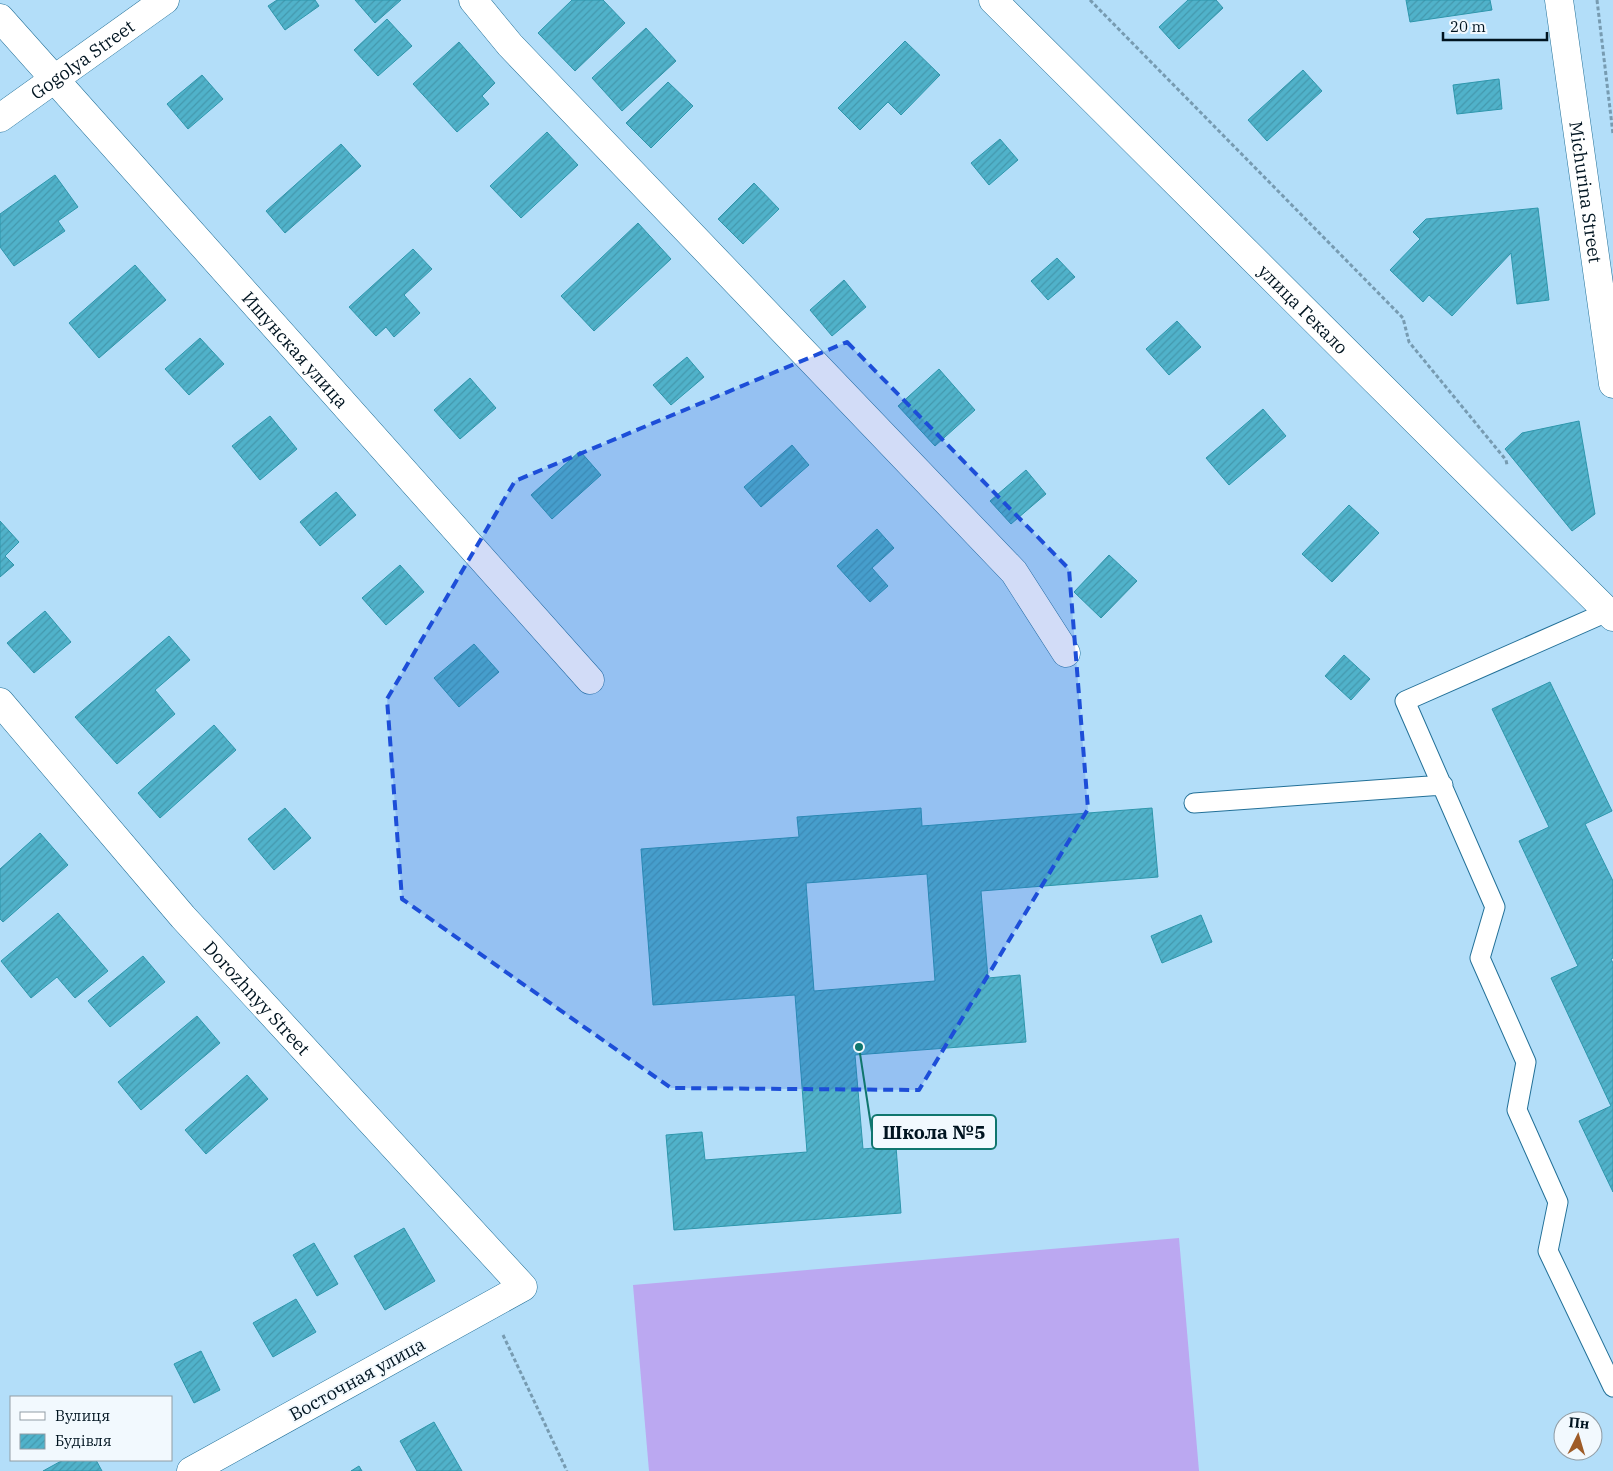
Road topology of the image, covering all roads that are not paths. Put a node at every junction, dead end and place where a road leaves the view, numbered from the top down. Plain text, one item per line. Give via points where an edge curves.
1 (165, 0) edge
2 (473, 0) edge
3 (993, 0) edge
4 (1559, 0) edge
5 (0, 18) edge
6 (56, 80) junction
7 (0, 118) edge
8 (1613, 384) edge
9 (1610, 615) edge
10 (1066, 653) dead end
11 (590, 680) dead end
12 (0, 702) edge
13 (1443, 785) junction
14 (1194, 803) dead end
15 (522, 1286) joint
16 (1613, 1388) edge
17 (192, 1471) edge

1 - 6 street, Gogolya Street
2 - 10 street via 510,45 1014,572
3 - 9 street, улица Гекало
4 - 8 street, Michurina Street
5 - 6 street, Ишунская улица
6 - 7 street, Gogolya Street
6 - 11 street, Ишунская улица
9 - 13 lane via 1405,702
12 - 15 street, Dorozhnyy Street via 182,917
13 - 14 lane
13 - 16 lane via 1495,907 1480,958 1526,1062 1517,1110 1558,1202 1548,1251
15 - 17 street, Восточная улица

